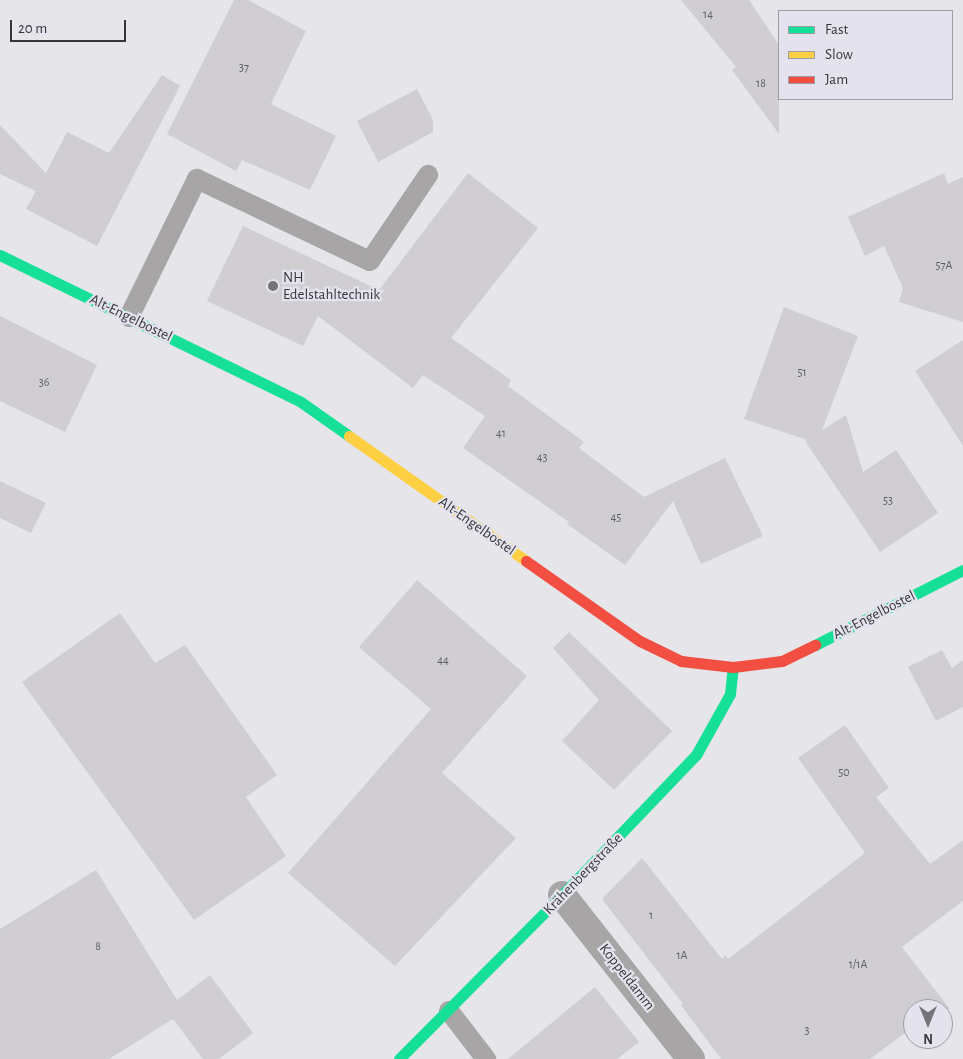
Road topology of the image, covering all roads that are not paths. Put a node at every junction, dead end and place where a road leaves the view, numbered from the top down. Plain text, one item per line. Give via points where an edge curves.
1 (428, 174) dead end
2 (0, 255) edge
3 (129, 317) junction
4 (963, 570) edge
5 (733, 667) junction
6 (562, 895) junction
7 (449, 1011) junction
8 (399, 1059) edge
9 (486, 1059) edge
10 (691, 1059) edge

1 - 3 lane via 370,261 197,179
2 - 3 street, Alt-Engelbostel
3 - 5 street, Alt-Engelbostel via 301,402 640,641 682,662
4 - 5 street, Alt-Engelbostel via 782,661
5 - 6 street, Krähenbergstraße via 730,694 696,755
6 - 7 street, Krähenbergstraße
6 - 10 street, Koppeldamm
7 - 8 street, Krähenbergstraße
7 - 9 lane

